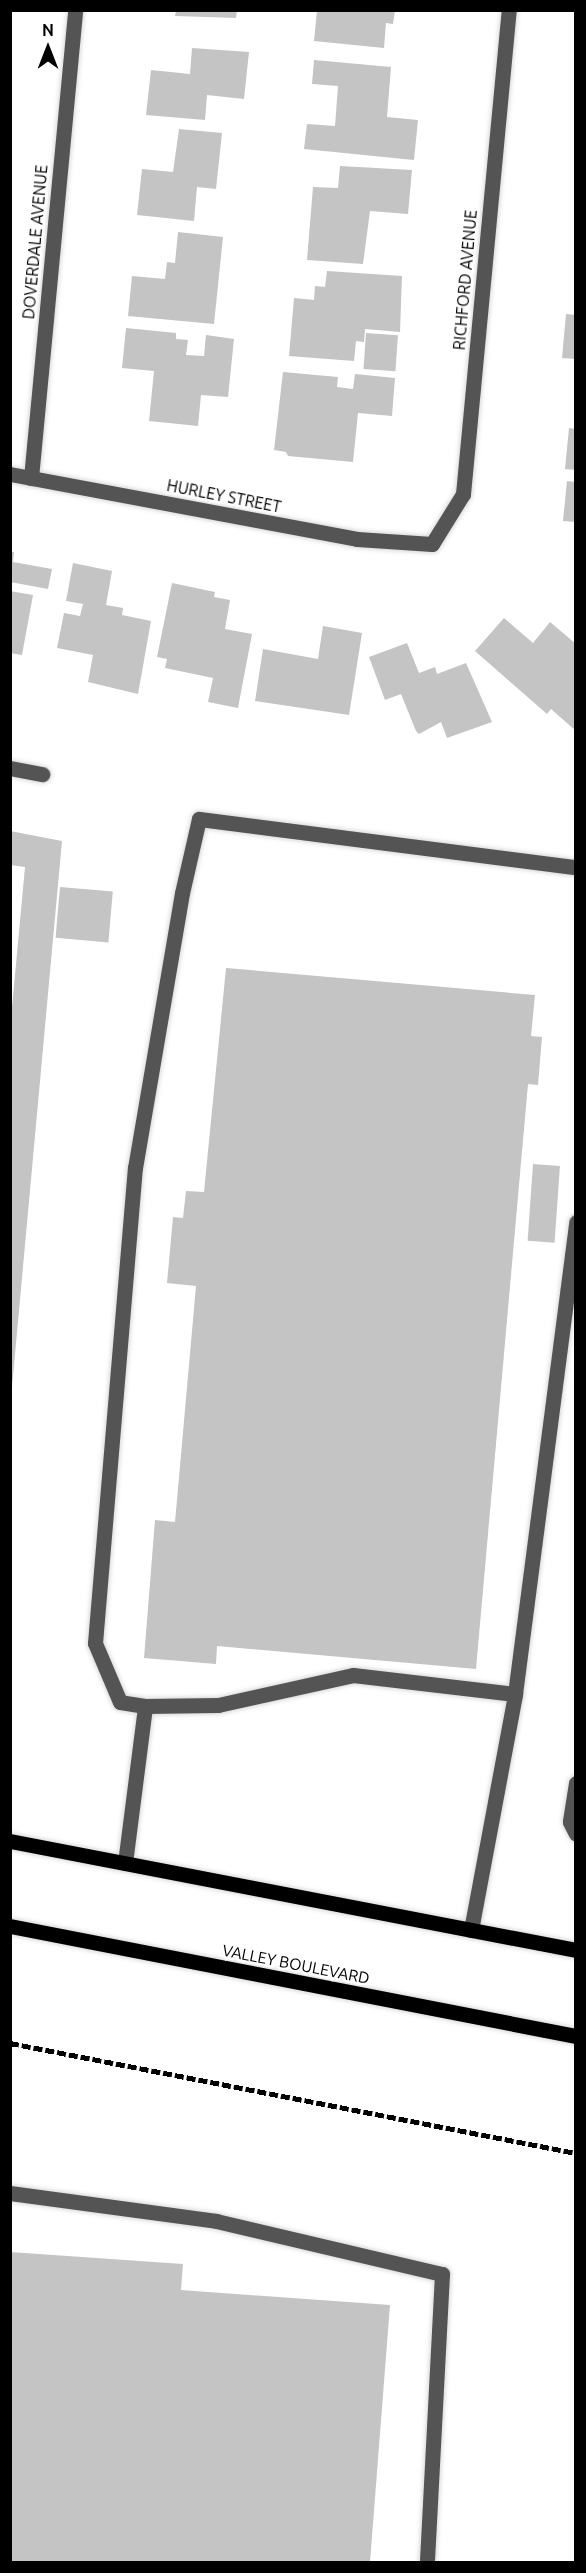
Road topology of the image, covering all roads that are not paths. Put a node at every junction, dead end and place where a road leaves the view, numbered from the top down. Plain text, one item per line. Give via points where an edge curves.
1 (75, 10) edge
2 (509, 10) edge
3 (10, 474) edge
4 (31, 478) junction
5 (432, 544) joint
6 (10, 768) edge
7 (42, 774) dead end
8 (576, 867) edge
9 (576, 1222) edge
10 (515, 1694) junction
11 (145, 1706) junction
12 (576, 1783) edge
13 (576, 1834) edge
14 (10, 1840) edge
15 (125, 1863) junction
16 (10, 1926) edge
17 (471, 1930) junction
18 (576, 1950) edge
19 (576, 2036) edge
20 (10, 2193) edge
21 (427, 2562) edge

1 - 4 street, DOVERDALE AVENUE
2 - 5 street, RICHFORD AVENUE via 463,494
3 - 4 street, HURLEY STREET
4 - 5 street, HURLEY STREET via 357,539
6 - 7 street
8 - 11 street via 200,819 182,893 135,1168 95,1643 120,1702
9 - 10 street
10 - 11 street via 353,1675 219,1705
10 - 17 street
11 - 15 street
12 - 13 street via 570,1822
14 - 15 main road
15 - 17 main road
16 - 19 main road, VALLEY BOULEVARD
17 - 18 main road
20 - 21 street via 216,2221 442,2274

